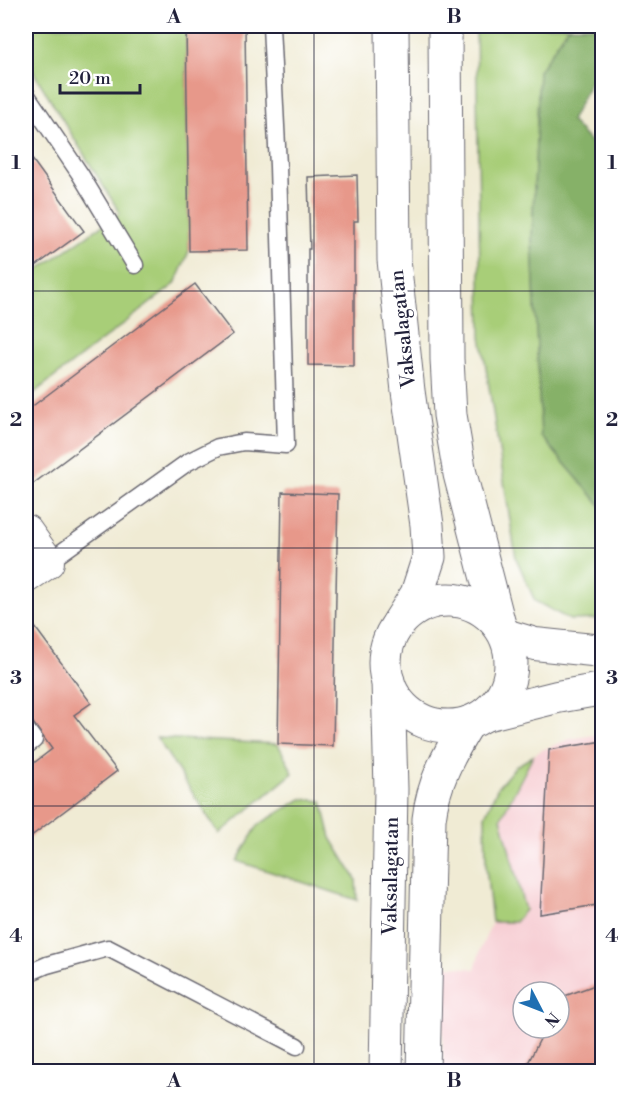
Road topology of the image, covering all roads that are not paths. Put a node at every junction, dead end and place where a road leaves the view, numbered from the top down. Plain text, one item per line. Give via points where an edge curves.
1 (271, 26) edge
2 (392, 26) edge
3 (445, 26) edge
4 (26, 94) edge
5 (135, 265) dead end
6 (26, 531) edge
7 (37, 570) edge
8 (398, 624) junction
9 (502, 630) junction
10 (603, 651) edge
11 (388, 681) junction
12 (603, 688) edge
13 (476, 719) junction
14 (26, 729) edge
15 (26, 746) edge
16 (26, 974) edge
17 (297, 1046) dead end
18 (386, 1071) edge
19 (423, 1071) edge

1 - 7 lane via 286,445 244,442 218,447 188,462
2 - 8 main road, Vaksalagatan via 394,260 429,556 417,594
3 - 9 main road, Vaksalagatan via 450,415 459,474
4 - 5 lane
6 - 7 street
8 - 9 main road via 430,602 449,599 485,611
8 - 11 main road via 385,661
9 - 10 street via 535,644
9 - 13 main road via 511,654 507,687 498,702
11 - 13 main road via 405,709 419,719 451,726
11 - 18 main road, Vaksalagatan via 392,789
12 - 13 street via 557,696
13 - 19 main road, Vaksalagatan via 444,765 431,797
14 - 15 lane via 34,740
16 - 17 lane via 47,964 108,948

